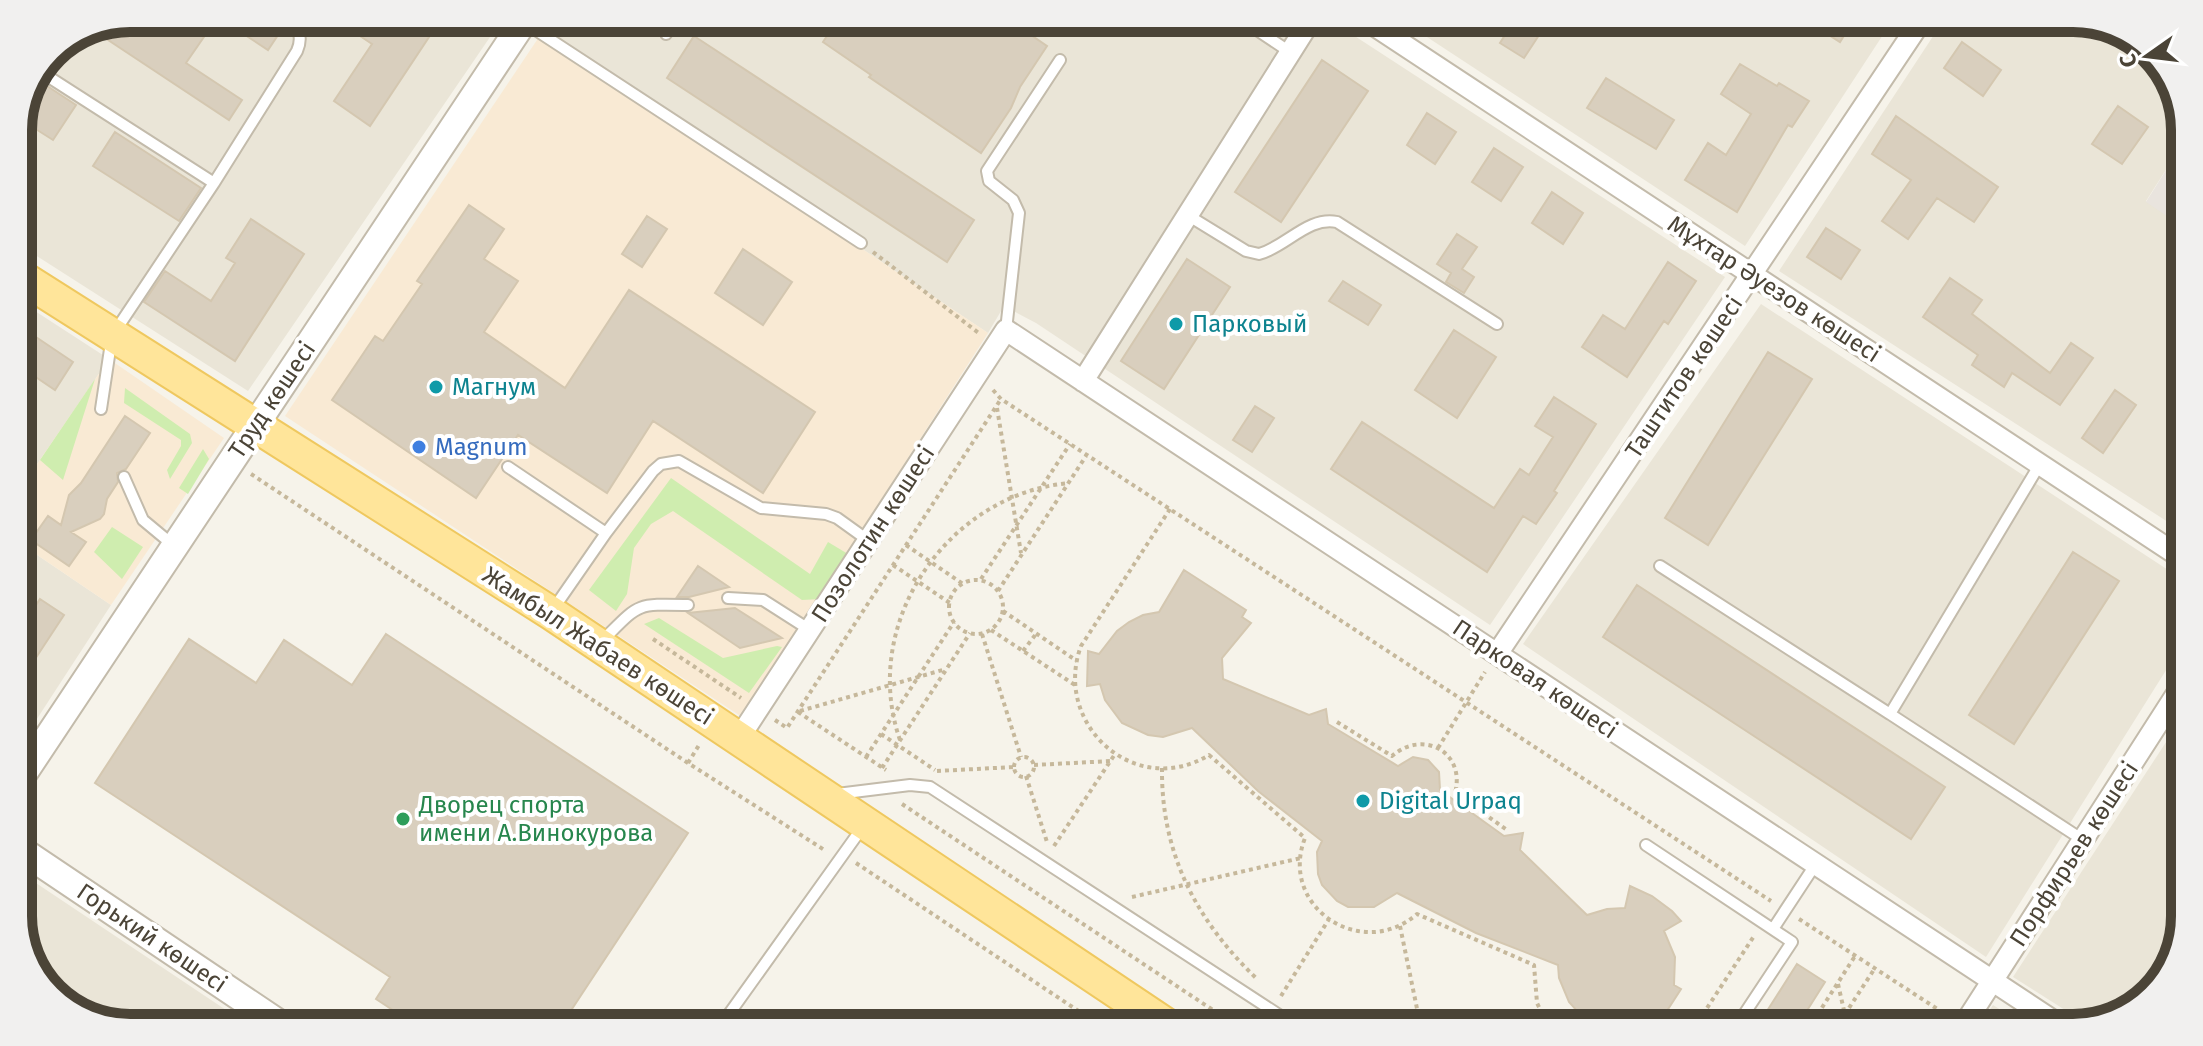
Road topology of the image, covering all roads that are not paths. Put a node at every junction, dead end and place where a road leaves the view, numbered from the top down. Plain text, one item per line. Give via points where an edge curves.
1 (299, 32) edge
2 (517, 32) edge
3 (543, 32) edge
4 (1260, 32) edge
5 (1303, 32) edge
6 (1384, 32) edge
7 (1914, 32) edge
8 (1290, 52) junction
9 (1060, 60) dead end
10 (48, 77) edge
11 (214, 183) junction
12 (1189, 216) junction
13 (861, 243) road end
14 (1752, 275) junction
15 (32, 284) edge
16 (1497, 324) dead end
17 (112, 336) junction
18 (1001, 338) junction
19 (1083, 381) junction
20 (101, 409) dead end
21 (256, 424) junction
22 (2040, 464) junction
23 (508, 467) dead end
24 (124, 477) dead end
25 (606, 533) junction
26 (869, 541) junction
27 (173, 545) junction
28 (2171, 551) edge
29 (1660, 566) dead end
30 (728, 598) dead end
31 (688, 605) dead end
32 (551, 613) junction
33 (810, 630) junction
34 (599, 645) junction
35 (1497, 654) junction
36 (2171, 703) edge
37 (1890, 714) junction
38 (739, 738) junction
39 (32, 761) edge
40 (823, 795) junction
41 (864, 824) junction
42 (2083, 840) junction
43 (1646, 845) dead end
44 (32, 857) edge
45 (1815, 865) junction
46 (1773, 929) junction
47 (1992, 982) junction
48 (265, 1014) edge
49 (729, 1014) edge
50 (1150, 1014) edge
51 (1277, 1014) edge
52 (1744, 1014) edge
53 (1971, 1014) edge
54 (2042, 1014) edge

1 - 11 lane via 297,51
2 - 21 street, Труд көшесі
3 - 13 lane
4 - 8 lane
5 - 8 street
6 - 14 street, Мұхтар Әуезов көшесі
7 - 14 street, Таштитов көшесі
8 - 12 street
9 - 18 lane via 987,171 989,181 1013,200 1019,213
10 - 11 lane
11 - 17 lane
12 - 16 lane via 1259,254 1320,222 1337,222
12 - 19 street
14 - 22 street, Мұхтар Әуезов көшесі
14 - 35 street, Таштитов көшесі
15 - 17 main road, Жамбыл Жабаев көшесі
17 - 20 lane
17 - 21 main road, Жамбыл Жабаев көшесі
18 - 19 street, Парковая көшесі
18 - 26 street, Позолотин көшесі
19 - 35 street, Парковая көшесі
21 - 27 street, Труд көшесі
21 - 32 main road, Жамбыл Жабаев көшесі
22 - 28 street, Мұхтар Әуезов көшесі
22 - 37 lane
23 - 25 lane
24 - 27 lane via 143,520
25 - 26 lane via 653,471 679,461 761,508 826,514
25 - 32 lane
26 - 33 street, Позолотин көшесі
27 - 39 street, Труд көшесі
29 - 37 lane
30 - 33 lane via 763,600
31 - 34 lane via 639,607
32 - 34 main road, Жамбыл Жабаев көшесі
33 - 38 street, Позолотин көшесі
34 - 38 main road, Жамбыл Жабаев көшесі
35 - 45 street, Парковая көшесі
36 - 42 street, Порфирьев көшесі
37 - 42 lane
38 - 40 main road, Жамбыл Жабаев көшесі
40 - 41 main road, Жамбыл Жабаев көшесі
40 - 51 lane via 930,787
41 - 49 lane
41 - 50 main road, Жамбыл Жабаев көшесі
42 - 47 street, Порфирьев көшесі
43 - 46 lane
44 - 48 street, Горький көшесі
45 - 46 lane
45 - 47 street, Парковая көшесі
46 - 52 lane via 1792,942
47 - 53 street, Порфирьев көшесі
47 - 54 street, Парковая көшесі

